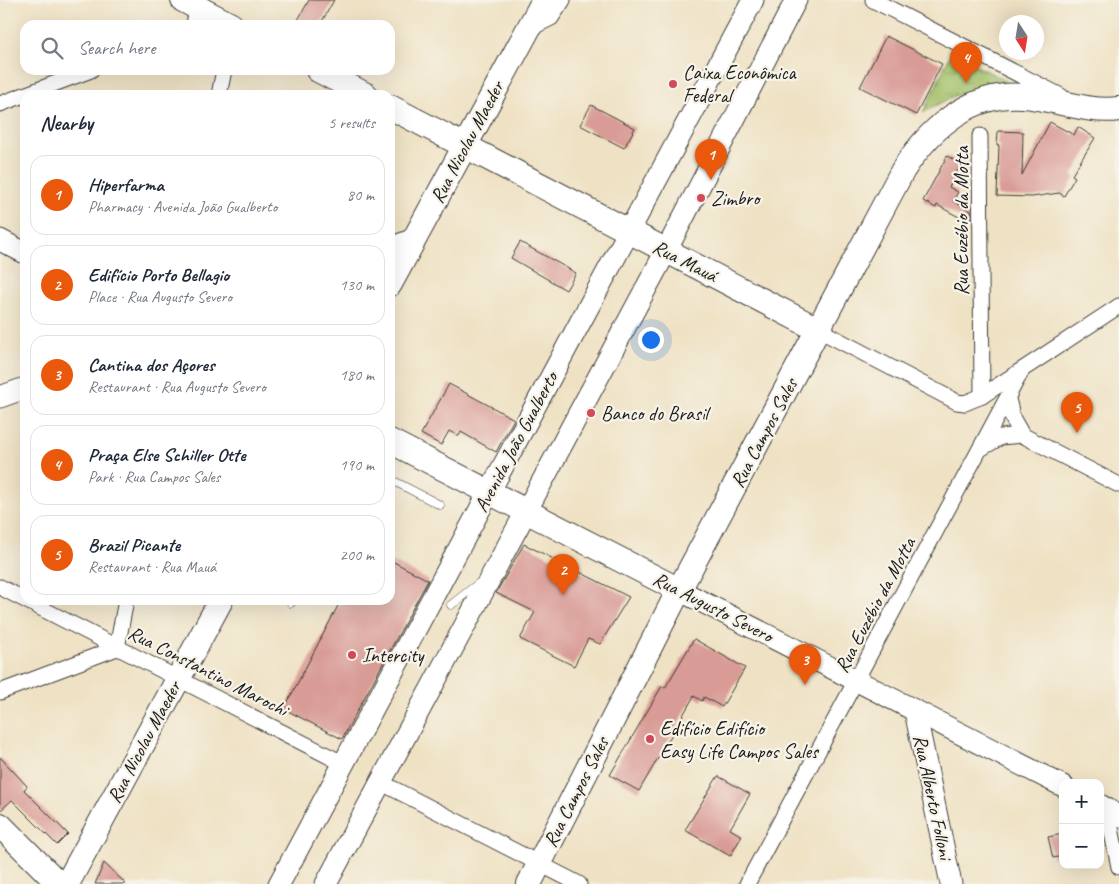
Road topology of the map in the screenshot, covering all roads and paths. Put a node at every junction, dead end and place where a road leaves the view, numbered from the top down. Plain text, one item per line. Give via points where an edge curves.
1 (530, 0) edge
2 (544, 0) edge
3 (564, 0) edge
4 (753, 0) edge
5 (796, 0) edge
6 (873, 0) edge
7 (194, 8) edge
8 (208, 20) edge
9 (220, 20) edge
10 (527, 30) junction
11 (78, 75) edge
12 (223, 75) edge
13 (328, 75) edge
14 (37, 90) edge
15 (220, 90) edge
16 (356, 90) edge
17 (20, 97) edge
18 (0, 104) edge
19 (1084, 108) junction
20 (1119, 109) edge
21 (395, 110) edge
22 (980, 136) dead end
23 (464, 146) junction
24 (629, 232) junction
25 (414, 239) junction
26 (0, 240) edge
27 (395, 246) edge
28 (20, 250) edge
29 (666, 251) junction
30 (395, 275) edge
31 (1119, 306) edge
32 (819, 330) junction
33 (1022, 370) junction
34 (20, 390) edge
35 (982, 396) junction
36 (0, 397) edge
37 (1008, 399) junction
38 (1022, 435) junction
39 (395, 444) edge
40 (980, 449) junction
41 (395, 482) edge
42 (1119, 486) edge
43 (489, 492) junction
44 (440, 505) dead end
45 (526, 511) junction
46 (492, 574) junction
47 (0, 587) edge
48 (679, 590) junction
49 (20, 597) edge
50 (35, 605) edge
51 (125, 605) edge
52 (218, 605) edge
53 (451, 605) dead end
54 (117, 648) junction
55 (178, 679) junction
56 (857, 680) junction
57 (0, 692) edge
58 (915, 711) junction
59 (344, 764) junction
60 (380, 782) junction
61 (1059, 784) edge
62 (1109, 810) edge
63 (0, 825) edge
64 (1119, 867) edge
65 (534, 874) edge
66 (59, 884) edge
67 (67, 884) edge
68 (279, 884) edge
69 (326, 884) edge
70 (579, 884) edge
71 (747, 884) edge
72 (951, 884) edge

1 - 10 street
2 - 10 main road, Rua Nicolau Maeder
3 - 10 street via 551,18
4 - 24 street, Avenida João Gualberto
5 - 29 street, Avenida João Gualberto
6 - 19 street
7 - 8 street
7 - 9 main road
10 - 23 main road, Rua Nicolau Maeder
11 - 14 street
12 - 15 street
13 - 16 main road
17 - 18 street
19 - 20 main road, Rua Campos Sales
19 - 32 main road, Rua Campos Sales via 1032,97 1002,97 972,105 939,126 904,170
21 - 23 main road, Rua Mauá
22 - 35 street, Rua Euzébio da Motta
23 - 24 main road, Rua Mauá
23 - 25 main road, Rua Nicolau Maeder
24 - 29 main road, Rua Mauá
24 - 43 street, Avenida João Gualberto
25 - 27 street
25 - 30 main road, Rua Nicolau Maeder
26 - 28 street
29 - 32 main road, Rua Mauá
29 - 45 street, Avenida João Gualberto
31 - 33 street, Rua Mauá
32 - 35 street, Rua Mauá via 957,402 965,403
32 - 48 main road, Rua Campos Sales
33 - 35 street, Rua Mauá
33 - 37 street, Rua Euzébio da Motta
34 - 36 street
37 - 38 street via 1013,419
37 - 40 street, Rua Euzébio da Motta
38 - 40 street via 1000,437
38 - 42 street
39 - 43 main road, Rua Augusto Severo
40 - 56 street, Rua Euzébio da Motta
41 - 44 lane
43 - 45 main road, Rua Augusto Severo
43 - 59 street, Avenida João Gualberto
45 - 46 street, Avenida João Gualberto
45 - 48 main road, Rua Augusto Severo
46 - 53 lane
46 - 60 street, Avenida João Gualberto
47 - 49 street, Rua Constantino Marochi
48 - 56 street, Rua Augusto Severo
48 - 65 main road, Rua Campos Sales
50 - 54 street, Rua Constantino Marochi
51 - 54 street
52 - 55 main road, Rua Nicolau Maeder
54 - 55 street, Rua Constantino Marochi
54 - 57 street
55 - 59 street, Rua Constantino Marochi
55 - 67 main road, Rua Nicolau Maeder
56 - 58 street, Rua Augusto Severo
56 - 71 street, Rua Euzébio da Motta
58 - 61 street, Rua Augusto Severo
58 - 72 street, Rua Alberto Folloni
59 - 68 street, Avenida João Gualberto
60 - 65 street
60 - 69 street, Avenida João Gualberto
62 - 64 street
63 - 66 main road
65 - 70 street

